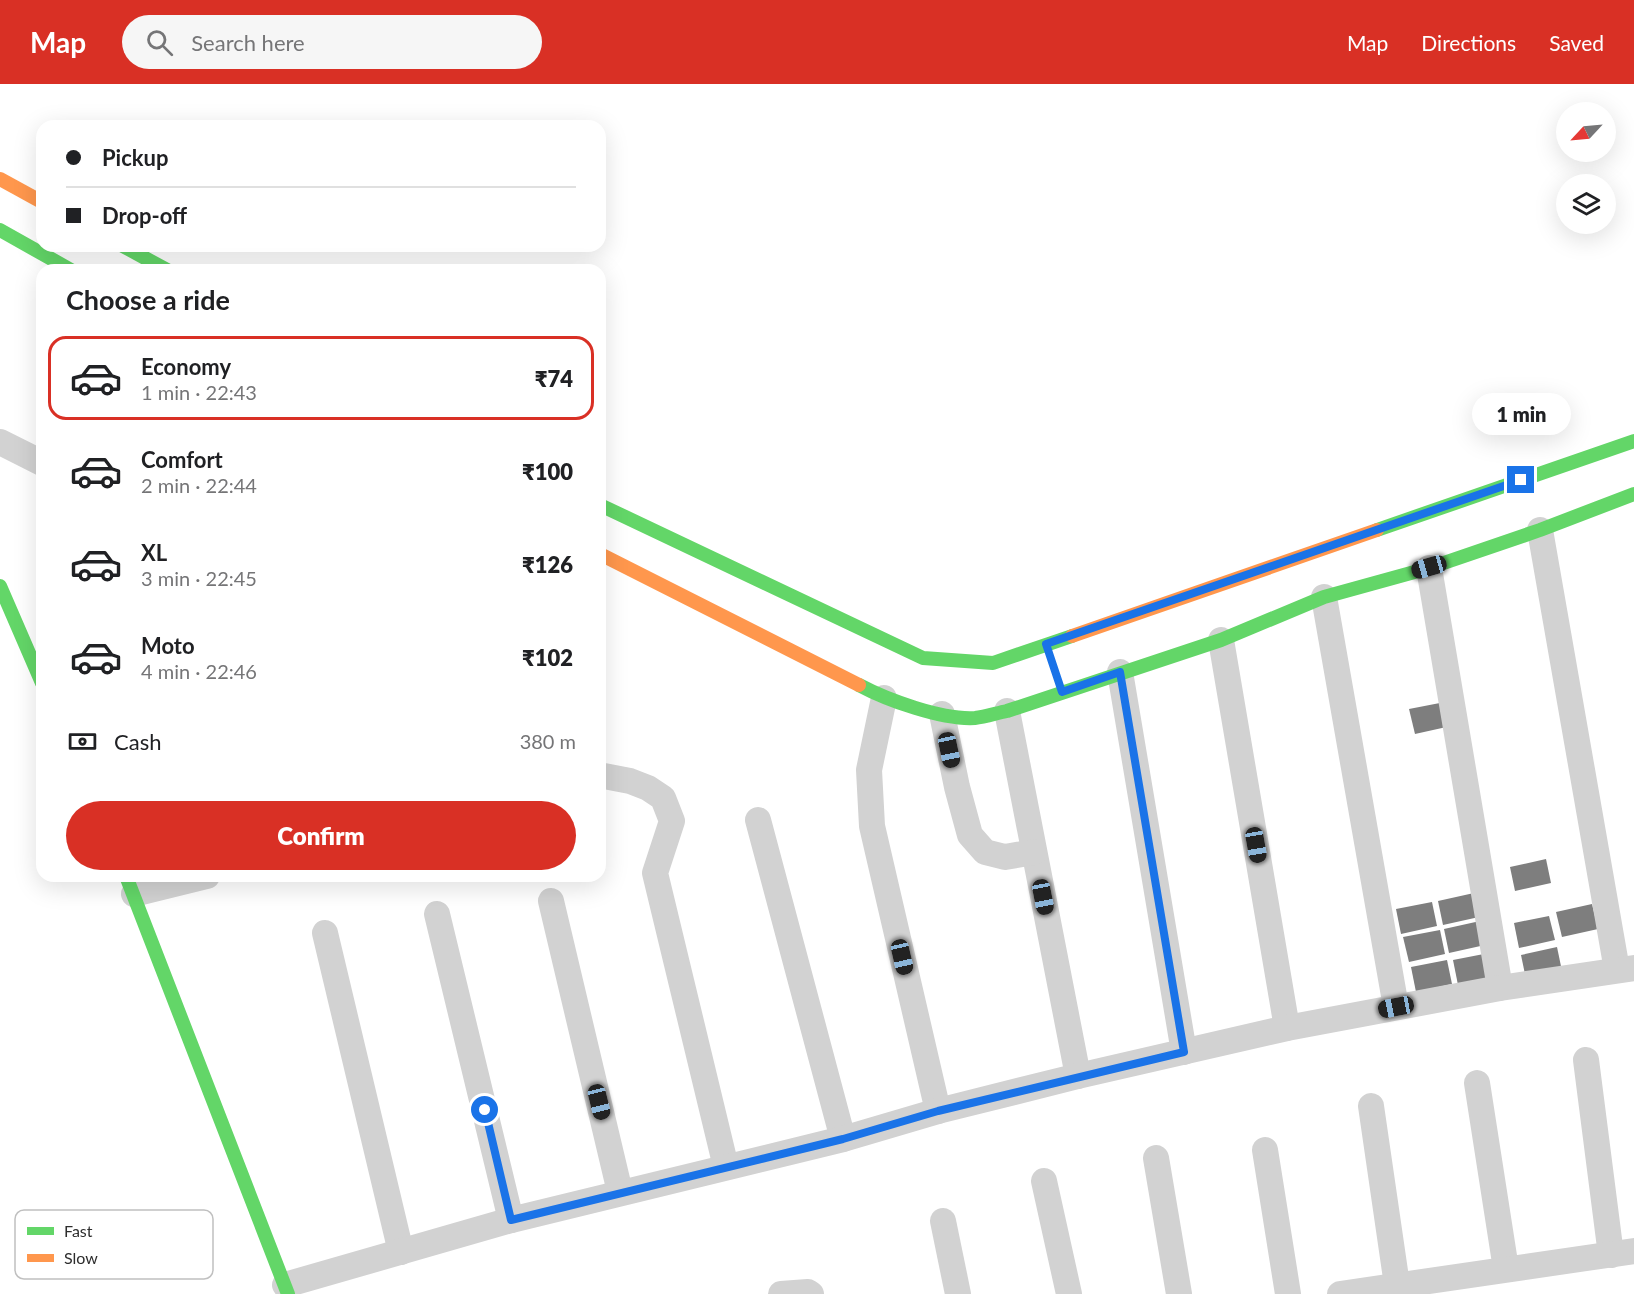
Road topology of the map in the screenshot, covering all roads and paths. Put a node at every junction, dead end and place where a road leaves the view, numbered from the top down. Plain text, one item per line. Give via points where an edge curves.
1 (0, 178) edge
2 (36, 199) edge
3 (0, 230) edge
4 (36, 250) edge
5 (39, 252) edge
6 (134, 252) edge
7 (60, 264) edge
8 (156, 264) edge
9 (1634, 441) edge
10 (0, 442) edge
11 (36, 460) edge
12 (1634, 494) edge
13 (606, 508) edge
14 (1540, 530) junction
15 (606, 557) edge
16 (1429, 567) junction
17 (0, 586) edge
18 (1324, 597) junction
19 (1221, 640) junction
20 (36, 669) edge
21 (1120, 672) junction
22 (884, 698) junction
23 (1007, 711) junction
24 (942, 714) junction
25 (606, 776) edge
26 (758, 820) dead end
27 (1034, 852) junction
28 (156, 882) edge
29 (130, 885) edge
30 (551, 901) dead end
31 (437, 914) dead end
32 (325, 933) dead end
33 (1625, 969) edge
34 (1500, 988) junction
35 (1396, 1007) junction
36 (1287, 1028) junction
37 (1184, 1052) junction
38 (1586, 1060) dead end
39 (1078, 1076) junction
40 (1477, 1083) dead end
41 (1371, 1106) dead end
42 (938, 1111) junction
43 (843, 1139) junction
44 (1265, 1150) dead end
45 (1156, 1158) dead end
46 (726, 1167) junction
47 (1044, 1181) dead end
48 (620, 1192) junction
49 (511, 1220) junction
50 (943, 1221) dead end
51 (401, 1252) junction
52 (1623, 1253) edge
53 (1506, 1269) junction
54 (1397, 1285) junction
55 (287, 1289) edge
56 (781, 1294) edge
57 (811, 1294) edge
58 (958, 1294) edge
59 (1069, 1294) edge
60 (1179, 1294) edge
61 (1288, 1294) edge
62 (1340, 1294) edge

1 - 2 street
3 - 4 street
5 - 7 street
6 - 8 street
9 - 13 street via 1048,649 993,663 924,658
10 - 11 street
12 - 14 street
14 - 16 street
14 - 33 street
15 - 22 street
16 - 18 street
16 - 34 street
17 - 20 street
18 - 19 street
18 - 35 street
19 - 21 street
19 - 36 street
21 - 23 street via 1060,687
21 - 37 street
22 - 24 street
22 - 42 street via 869,770 872,825
23 - 24 street via 974,718
23 - 27 street
24 - 27 street via 970,834 985,852 1005,857
25 - 46 street via 630,781 663,798 672,821 655,873
26 - 43 street
27 - 39 street
28 - 29 street
29 - 55 street
30 - 48 street
31 - 49 street
32 - 51 street
33 - 34 street
34 - 35 street
35 - 36 street
36 - 37 street
37 - 39 street
38 - 52 street
39 - 42 street
40 - 53 street
41 - 54 street
42 - 43 street
43 - 46 street
44 - 61 street
45 - 60 street
46 - 48 street
47 - 59 street
48 - 49 street
49 - 51 street
50 - 58 street
51 - 55 street
52 - 53 street
53 - 54 street
54 - 62 street
56 - 57 street

